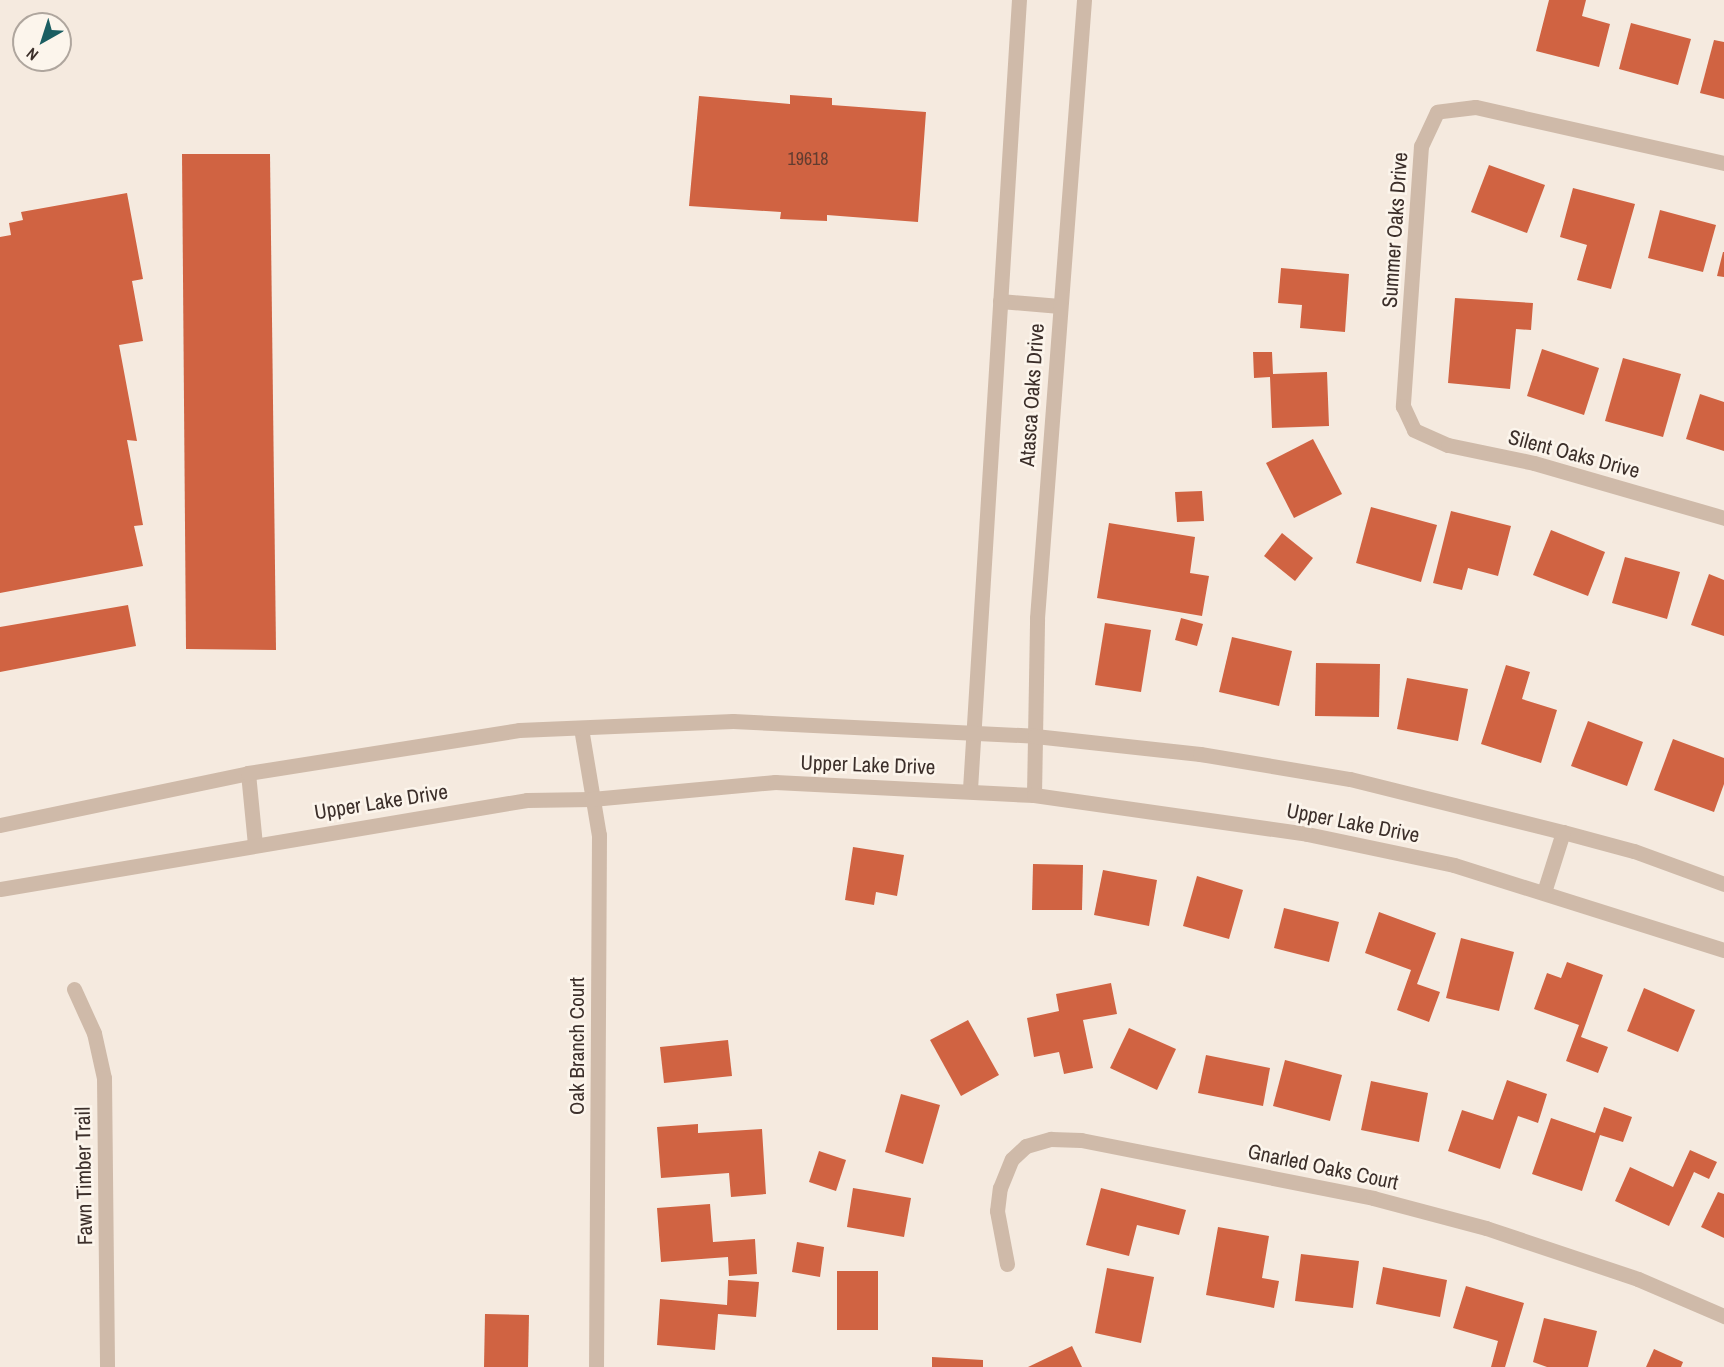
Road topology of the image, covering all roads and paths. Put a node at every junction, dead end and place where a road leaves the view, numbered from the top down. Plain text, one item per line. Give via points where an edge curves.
1 (1019, 0) edge
2 (1084, 0) edge
3 (1724, 163) edge
4 (1000, 301) junction
5 (1060, 306) junction
6 (1414, 430) joint
7 (1724, 518) edge
8 (580, 728) junction
9 (971, 733) junction
10 (1035, 736) junction
11 (248, 773) junction
12 (970, 789) junction
13 (1034, 795) junction
14 (592, 799) junction
15 (0, 825) edge
16 (1563, 832) junction
17 (255, 845) junction
18 (1724, 885) edge
19 (0, 889) edge
20 (1544, 892) junction
21 (1724, 950) edge
22 (74, 989) dead end
23 (1007, 1264) dead end
24 (1724, 1316) edge
25 (108, 1367) edge
26 (596, 1367) edge

1 - 4 street, Atasca Oaks Drive
2 - 5 street, Atasca Oaks Drive
3 - 6 street, Summer Oaks Drive via 1556,122 1475,107 1437,112 1421,146 1403,406
4 - 5 street
4 - 9 street, Atasca Oaks Drive
5 - 10 street, Atasca Oaks Drive via 1037,618
6 - 7 street, Silent Oaks Drive via 1448,445 1534,463
8 - 9 street, Upper Lake Drive via 733,721
8 - 11 street, Upper Lake Drive via 519,730
8 - 14 street, Oak Branch Court
9 - 10 street, Upper Lake Drive
9 - 12 street, Atasca Oaks Drive
10 - 13 street, Atasca Oaks Drive
10 - 16 street, Upper Lake Drive via 1200,754 1350,779
11 - 15 street, Upper Lake Drive
11 - 17 street
12 - 13 street, Upper Lake Drive
12 - 14 street, Upper Lake Drive via 775,782
13 - 20 street, Upper Lake Drive via 1307,834 1454,865
14 - 17 street, Upper Lake Drive via 527,800
14 - 26 street, Oak Branch Court via 599,836
16 - 18 street, Upper Lake Drive via 1634,851
16 - 20 street
17 - 19 street, Upper Lake Drive
20 - 21 street, Upper Lake Drive
22 - 25 street, Fawn Timber Trail via 94,1033 104,1078
23 - 24 street, Gnarled Oaks Court via 997,1211 1000,1188 1012,1160 1026,1146 1051,1139 1081,1140 1361,1195 1486,1228 1638,1279

